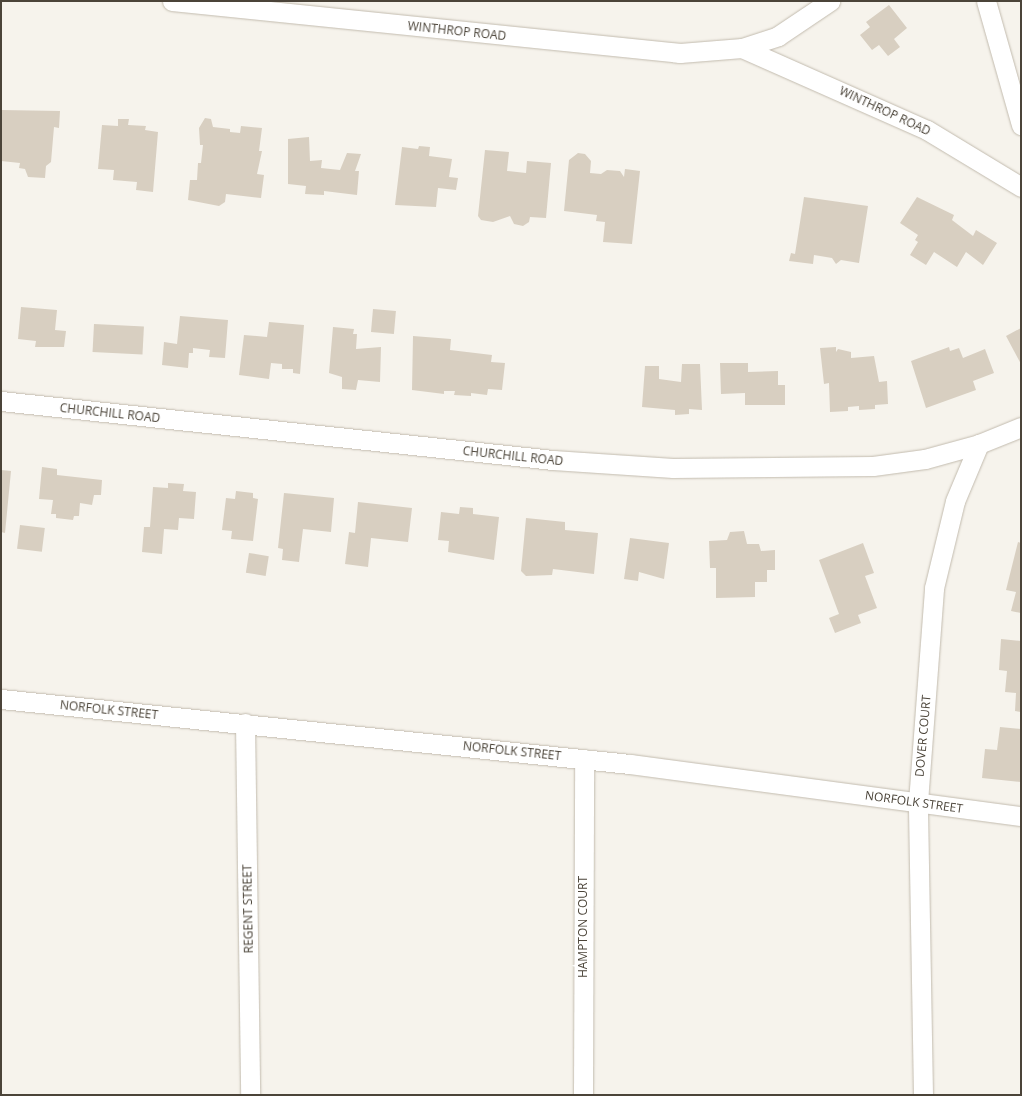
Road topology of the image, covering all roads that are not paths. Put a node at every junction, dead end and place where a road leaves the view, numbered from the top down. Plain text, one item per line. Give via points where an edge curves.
1 (172, 1) edge
2 (830, 1) edge
3 (986, 1) edge
4 (742, 48) junction
5 (1021, 125) edge
6 (1021, 187) edge
7 (1, 401) edge
8 (1021, 428) edge
9 (979, 444) junction
10 (1, 698) edge
11 (245, 724) junction
12 (584, 759) junction
13 (918, 802) junction
14 (1021, 816) edge
15 (250, 1095) edge
16 (583, 1095) edge
17 (923, 1095) edge

1 - 4 street, WINTHROP ROAD via 680,54
2 - 4 street, WINTHROP ROAD via 778,36
3 - 5 street
4 - 6 street, WINTHROP ROAD via 927,130
7 - 9 street, CHURCHILL ROAD via 553,460 673,468 873,466 925,459
8 - 9 street, CHURCHILL ROAD
9 - 13 street, DOVER COURT via 955,501 934,588
10 - 11 street, NORFOLK STREET
11 - 12 street, NORFOLK STREET
11 - 15 street, REGENT STREET
12 - 13 street, NORFOLK STREET
12 - 16 street, HAMPTON COURT
13 - 14 street, NORFOLK STREET
13 - 17 street, DOVER COURT

